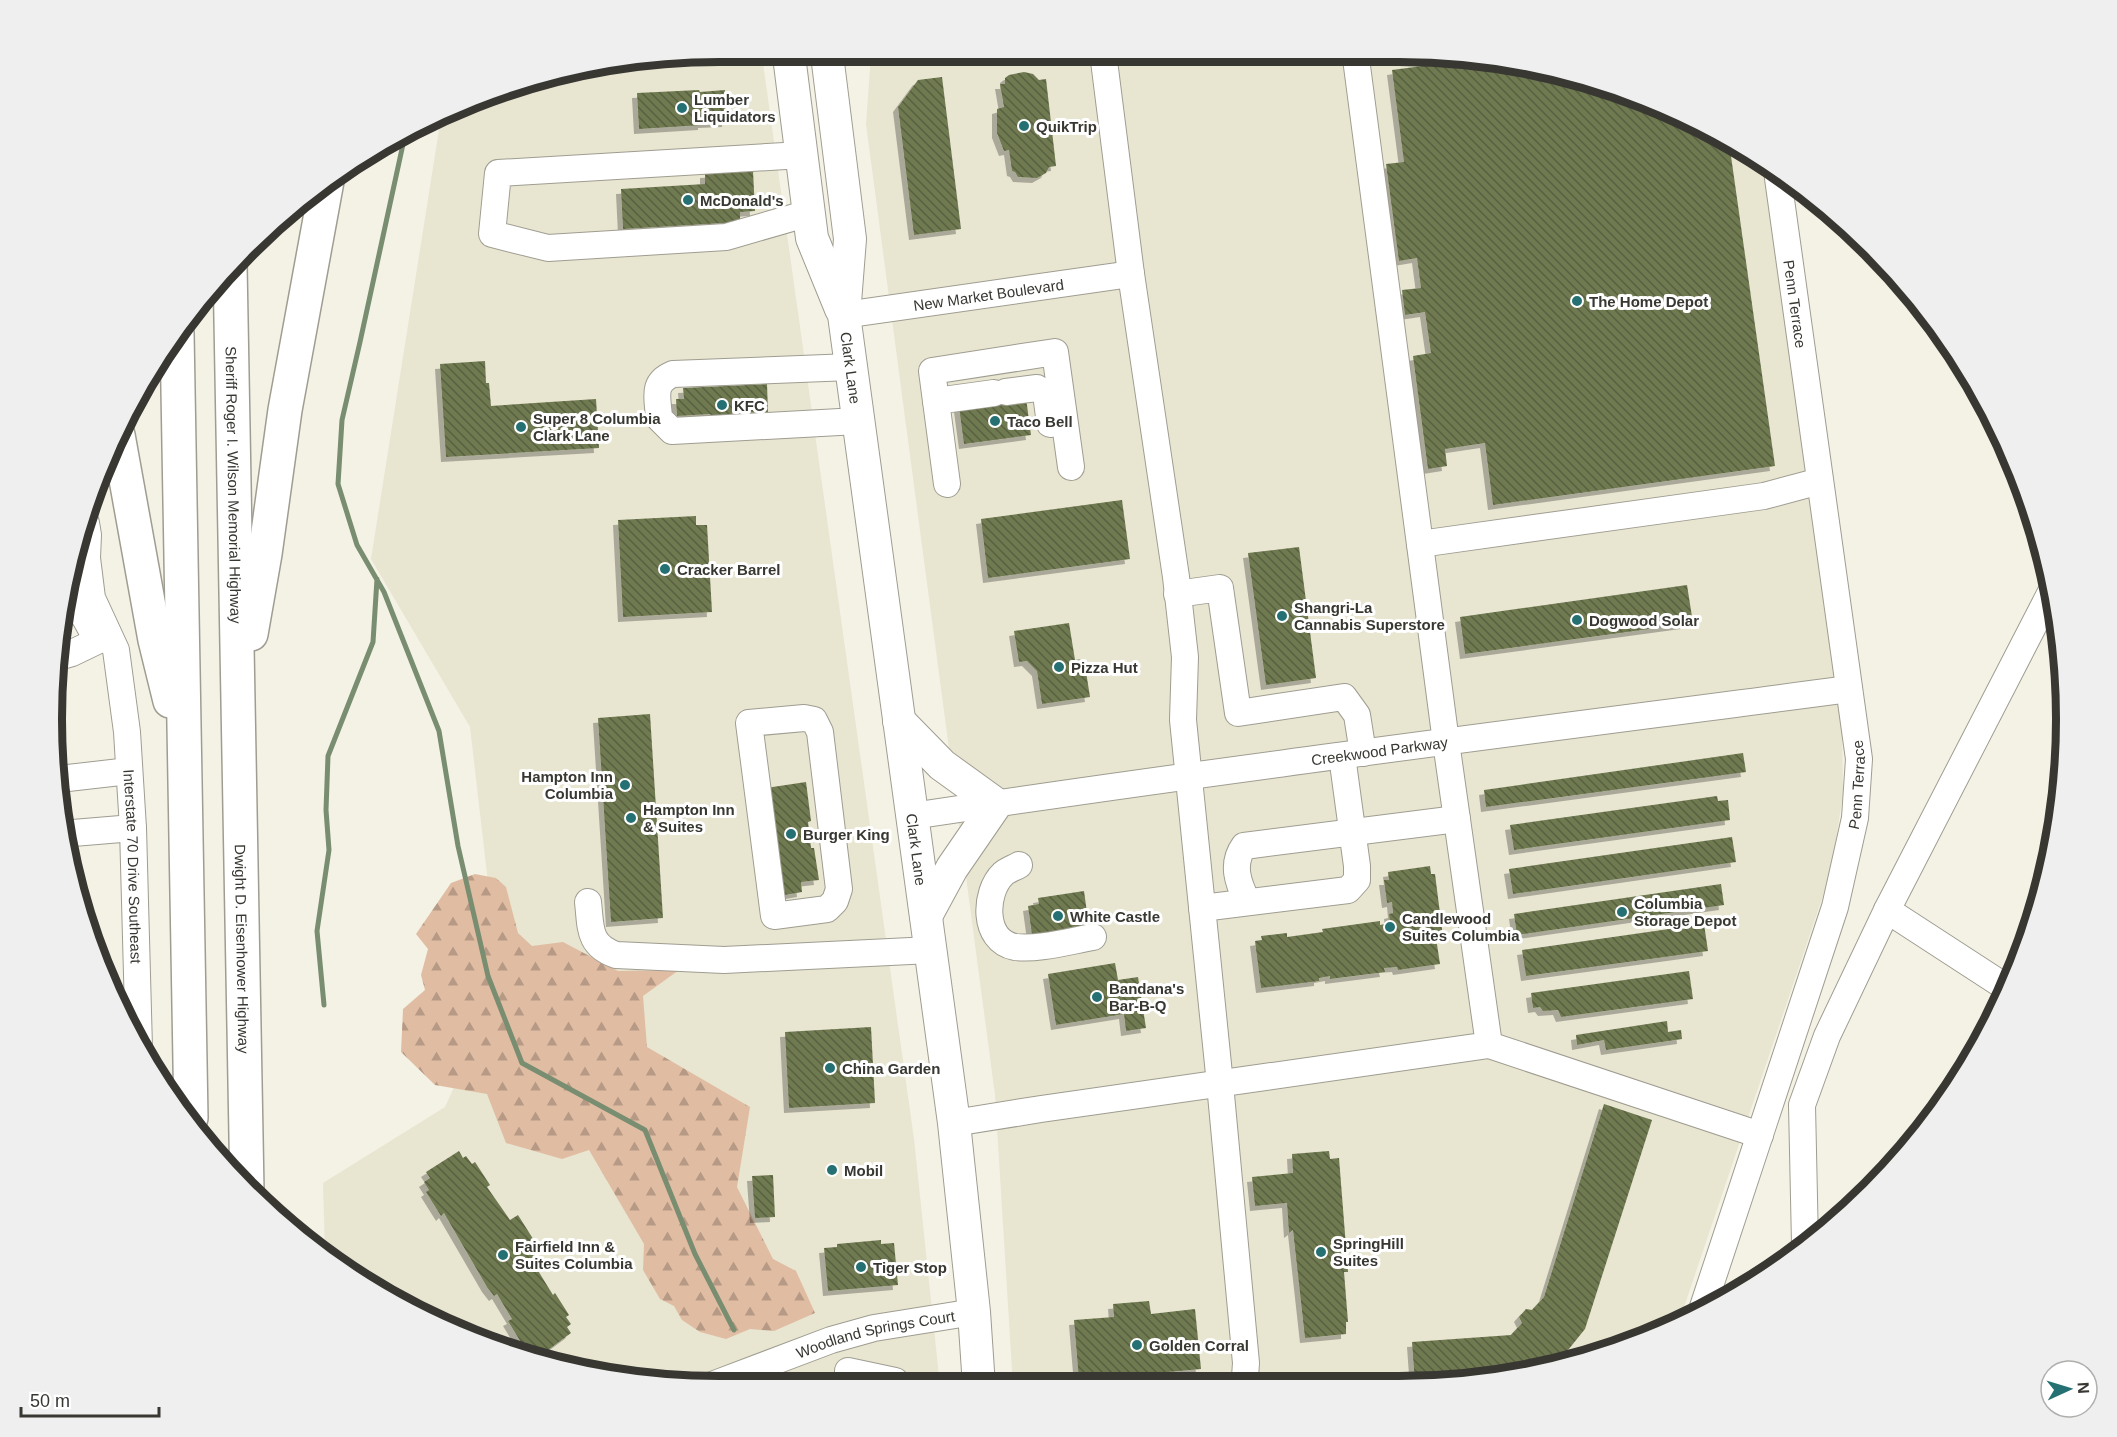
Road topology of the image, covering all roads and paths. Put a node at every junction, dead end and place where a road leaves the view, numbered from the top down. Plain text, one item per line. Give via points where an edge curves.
1 (790, 62) edge
2 (828, 62) edge
3 (1104, 62) edge
4 (1356, 62) edge
5 (802, 155) junction
6 (1779, 183) edge
7 (325, 193) edge
8 (809, 213) junction
9 (1131, 274) junction
10 (230, 279) edge
11 (843, 315) junction
12 (177, 346) edge
13 (850, 367) junction
14 (936, 401) junction
15 (858, 421) junction
16 (120, 448) edge
17 (1820, 481) junction
18 (947, 484) dead end
19 (88, 535) edge
20 (1420, 544) junction
21 (1177, 594) junction
22 (72, 601) edge
23 (2045, 603) edge
24 (97, 641) junction
25 (65, 655) edge
26 (120, 684) junction
27 (1849, 689) junction
28 (238, 706) junction
29 (899, 721) junction
30 (1446, 742) junction
31 (1352, 754) junction
32 (186, 765) junction
33 (129, 771) junction
34 (65, 777) edge
35 (1189, 777) junction
36 (996, 804) junction
37 (912, 816) junction
38 (1457, 819) junction
39 (831, 827) joint
40 (133, 828) junction
41 (1352, 832) junction
42 (72, 834) edge
43 (1019, 866) dead end
44 (588, 902) dead end
45 (1247, 902) junction
46 (1202, 908) junction
47 (1887, 910) junction
48 (926, 916) junction
49 (1093, 937) dead end
50 (931, 950) junction
51 (1999, 983) edge
52 (138, 1026) edge
53 (1489, 1045) junction
54 (1220, 1084) junction
55 (191, 1110) edge
56 (954, 1123) junction
57 (1760, 1135) junction
58 (247, 1175) edge
59 (1805, 1234) edge
60 (1714, 1294) edge
61 (974, 1312) junction
62 (831, 1340) junction
63 (736, 1376) edge
64 (850, 1376) edge
65 (978, 1376) edge
66 (1245, 1376) edge

1 - 5 main road, Clark Lane
2 - 11 main road, Clark Lane via 850,239
3 - 9 street
4 - 20 street
5 - 8 main road, Clark Lane
5 - 8 street via 498,172 492,234 548,248 715,238
6 - 17 street, Penn Terrace
7 - 28 highway via 285,410
8 - 11 main road, Clark Lane via 812,238
9 - 11 street, New Market Boulevard
9 - 21 street
10 - 28 highway, Sheriff Roger I. Wilson Memorial Highway
11 - 13 main road, Clark Lane
12 - 32 highway
13 - 15 main road, Clark Lane
13 - 15 street via 673,374 658,386 658,418 672,431
14 - 14 street via 1037,387 1046,394 1064,468 1055,352 932,371
14 - 18 street
15 - 29 main road, Clark Lane
16 - 32 highway via 155,640
17 - 20 street via 1764,496
17 - 27 street, Penn Terrace
19 - 26 street, Interstate 70 Drive Southeast via 92,598 116,650
20 - 30 street
21 - 31 street via 1220,588 1238,712 1344,696 1357,715
21 - 35 street via 1185,657 1182,720
22 - 24 street, Interstate 70 Drive Southeast
23 - 47 street
24 - 25 street
24 - 26 street, Interstate 70 Drive Southeast
26 - 33 street, Interstate 70 Drive Southeast
27 - 30 street, Creekwood Parkway
27 - 57 street, Penn Terrace via 1859,759 1856,818 1835,907
28 - 58 highway, Dwight D. Eisenhower Highway
29 - 36 main road via 942,765
29 - 37 main road, Clark Lane
30 - 31 street, Creekwood Parkway
30 - 38 street
31 - 35 street, Creekwood Parkway
31 - 41 street
32 - 55 highway
33 - 34 street
33 - 40 street, Interstate 70 Drive Southeast
35 - 36 street, Creekwood Parkway
35 - 46 street
36 - 37 street, Creekwood Parkway
36 - 48 main road via 952,868
37 - 48 main road, Clark Lane
38 - 41 street
38 - 53 street
39 - 39 street via 820,732 814,720 749,723 774,916 827,909 835,901 839,889
40 - 42 street
40 - 52 street, Interstate 70 Drive Southeast
41 - 45 street via 1357,880 1348,890
41 - 45 street via 1244,846 1236,871
43 - 49 street via 1004,873 990,898 995,934 1015,947
44 - 50 street via 591,934 605,951 616,955 724,960
45 - 46 street
46 - 54 street
47 - 51 street
47 - 59 street via 1827,1036 1802,1105
48 - 50 main road, Clark Lane
50 - 56 main road, Clark Lane
53 - 54 street
53 - 57 street
54 - 56 street
54 - 66 street
56 - 61 main road, Clark Lane
57 - 60 street, Penn Terrace
61 - 62 street, Woodland Springs Court via 874,1328
61 - 65 main road, Clark Lane
62 - 63 street, Woodland Springs Court
62 - 64 street

